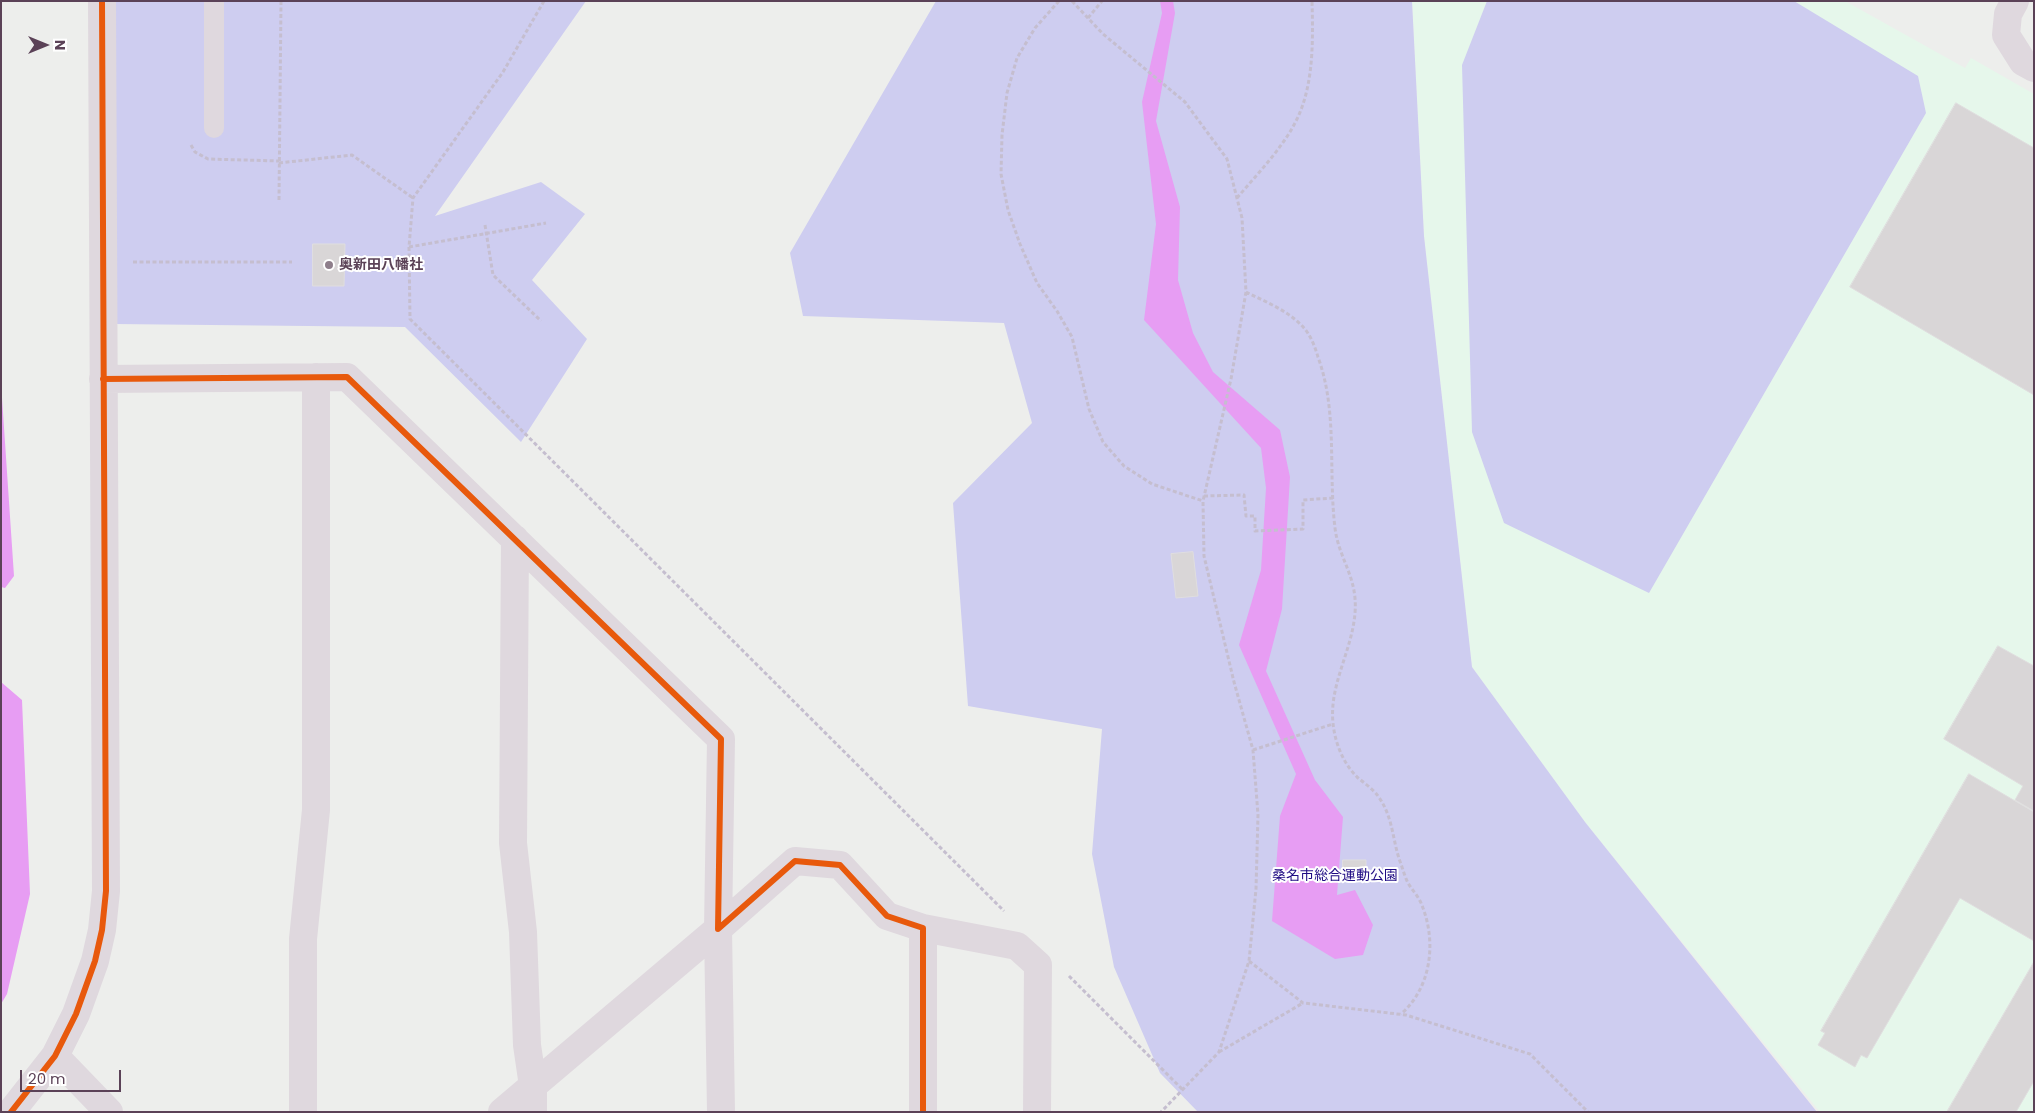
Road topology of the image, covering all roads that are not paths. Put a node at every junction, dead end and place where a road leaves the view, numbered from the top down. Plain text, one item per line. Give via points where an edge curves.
1 (102, 1) edge
2 (214, 1) edge
3 (2015, 1) edge
4 (2034, 68) edge
5 (214, 128) dead end
6 (316, 377) junction
7 (103, 379) junction
8 (515, 539) junction
9 (923, 928) junction
10 (718, 929) junction
11 (55, 1056) junction
12 (533, 1099) edge
13 (11, 1112) edge
14 (109, 1112) edge
15 (303, 1112) edge
16 (502, 1112) edge
17 (721, 1112) edge
18 (923, 1112) edge
19 (1037, 1112) edge

1 - 7 street
2 - 5 lane
3 - 4 street via 2008,14 2006,35 2023,62
6 - 7 street
6 - 8 street via 347,377
6 - 15 street via 316,810 303,938
7 - 11 street via 106,891 95,962 76,1014
8 - 10 street via 721,739
8 - 12 street via 513,843 523,932 527,1045
9 - 10 street via 887,916 840,865 795,861
9 - 18 street
9 - 19 street via 1017,946 1038,965
10 - 12 street
10 - 17 street
11 - 13 street
11 - 14 street
12 - 16 street

